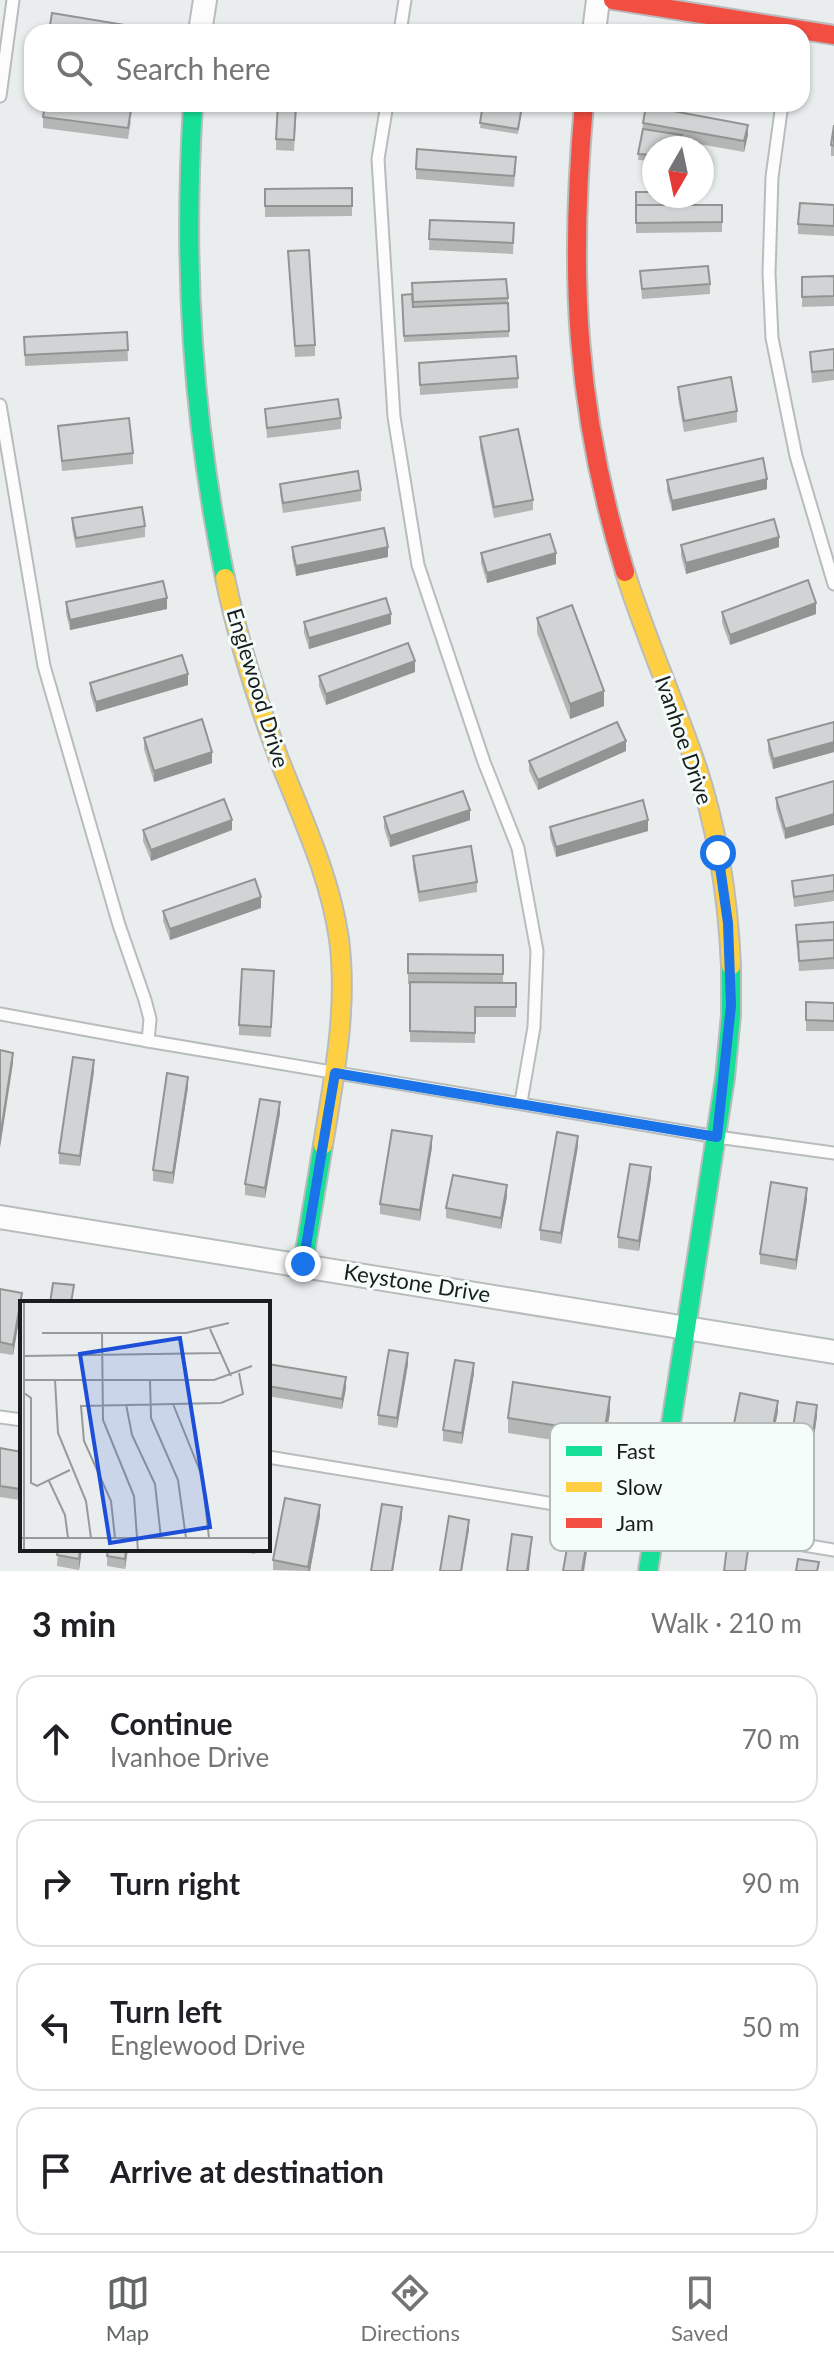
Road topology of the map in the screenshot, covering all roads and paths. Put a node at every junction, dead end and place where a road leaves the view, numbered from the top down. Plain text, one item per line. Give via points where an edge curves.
1 (13, 0) edge
2 (205, 0) edge
3 (405, 0) edge
4 (598, 0) edge
5 (613, 0) edge
6 (201, 24) edge
7 (401, 24) edge
8 (595, 24) edge
9 (755, 24) edge
10 (810, 32) edge
11 (834, 35) edge
12 (0, 96) edge
13 (193, 112) edge
14 (386, 112) edge
15 (583, 112) edge
16 (781, 112) edge
17 (0, 405) edge
18 (834, 584) edge
19 (0, 1014) edge
20 (148, 1041) junction
21 (335, 1073) junction
22 (521, 1102) junction
23 (717, 1137) junction
24 (834, 1153) edge
25 (0, 1217) edge
26 (303, 1264) junction
27 (686, 1327) junction
28 (834, 1352) edge
29 (0, 1417) edge
30 (20, 1420) edge
31 (671, 1423) edge
32 (270, 1457) edge
33 (550, 1504) edge
34 (814, 1547) edge
35 (834, 1550) edge
36 (651, 1551) edge
37 (648, 1571) edge

1 - 12 lane
2 - 6 street
3 - 7 lane
4 - 8 street
5 - 9 street
10 - 11 street
13 - 21 street, Englewood Drive via 186,240 197,421 242,650 334,910 342,1001
14 - 22 lane via 378,159 394,417 418,565 518,848 537,951 534,1027
15 - 23 street, Ivanhoe Drive via 574,263 589,418 633,598 703,787 728,923 731,1006
16 - 18 lane via 772,177 772,338 796,456
17 - 20 lane via 44,666 145,1000
19 - 20 lane
20 - 21 lane
21 - 22 lane
21 - 26 street, Englewood Drive
22 - 23 lane
23 - 24 lane
23 - 27 street, Ivanhoe Drive
25 - 26 street, Keystone Drive
26 - 27 street, Keystone Drive
27 - 28 street, Keystone Drive
27 - 31 street, Ivanhoe Drive
29 - 30 lane
32 - 33 lane
34 - 35 lane
36 - 37 street, Ivanhoe Drive

